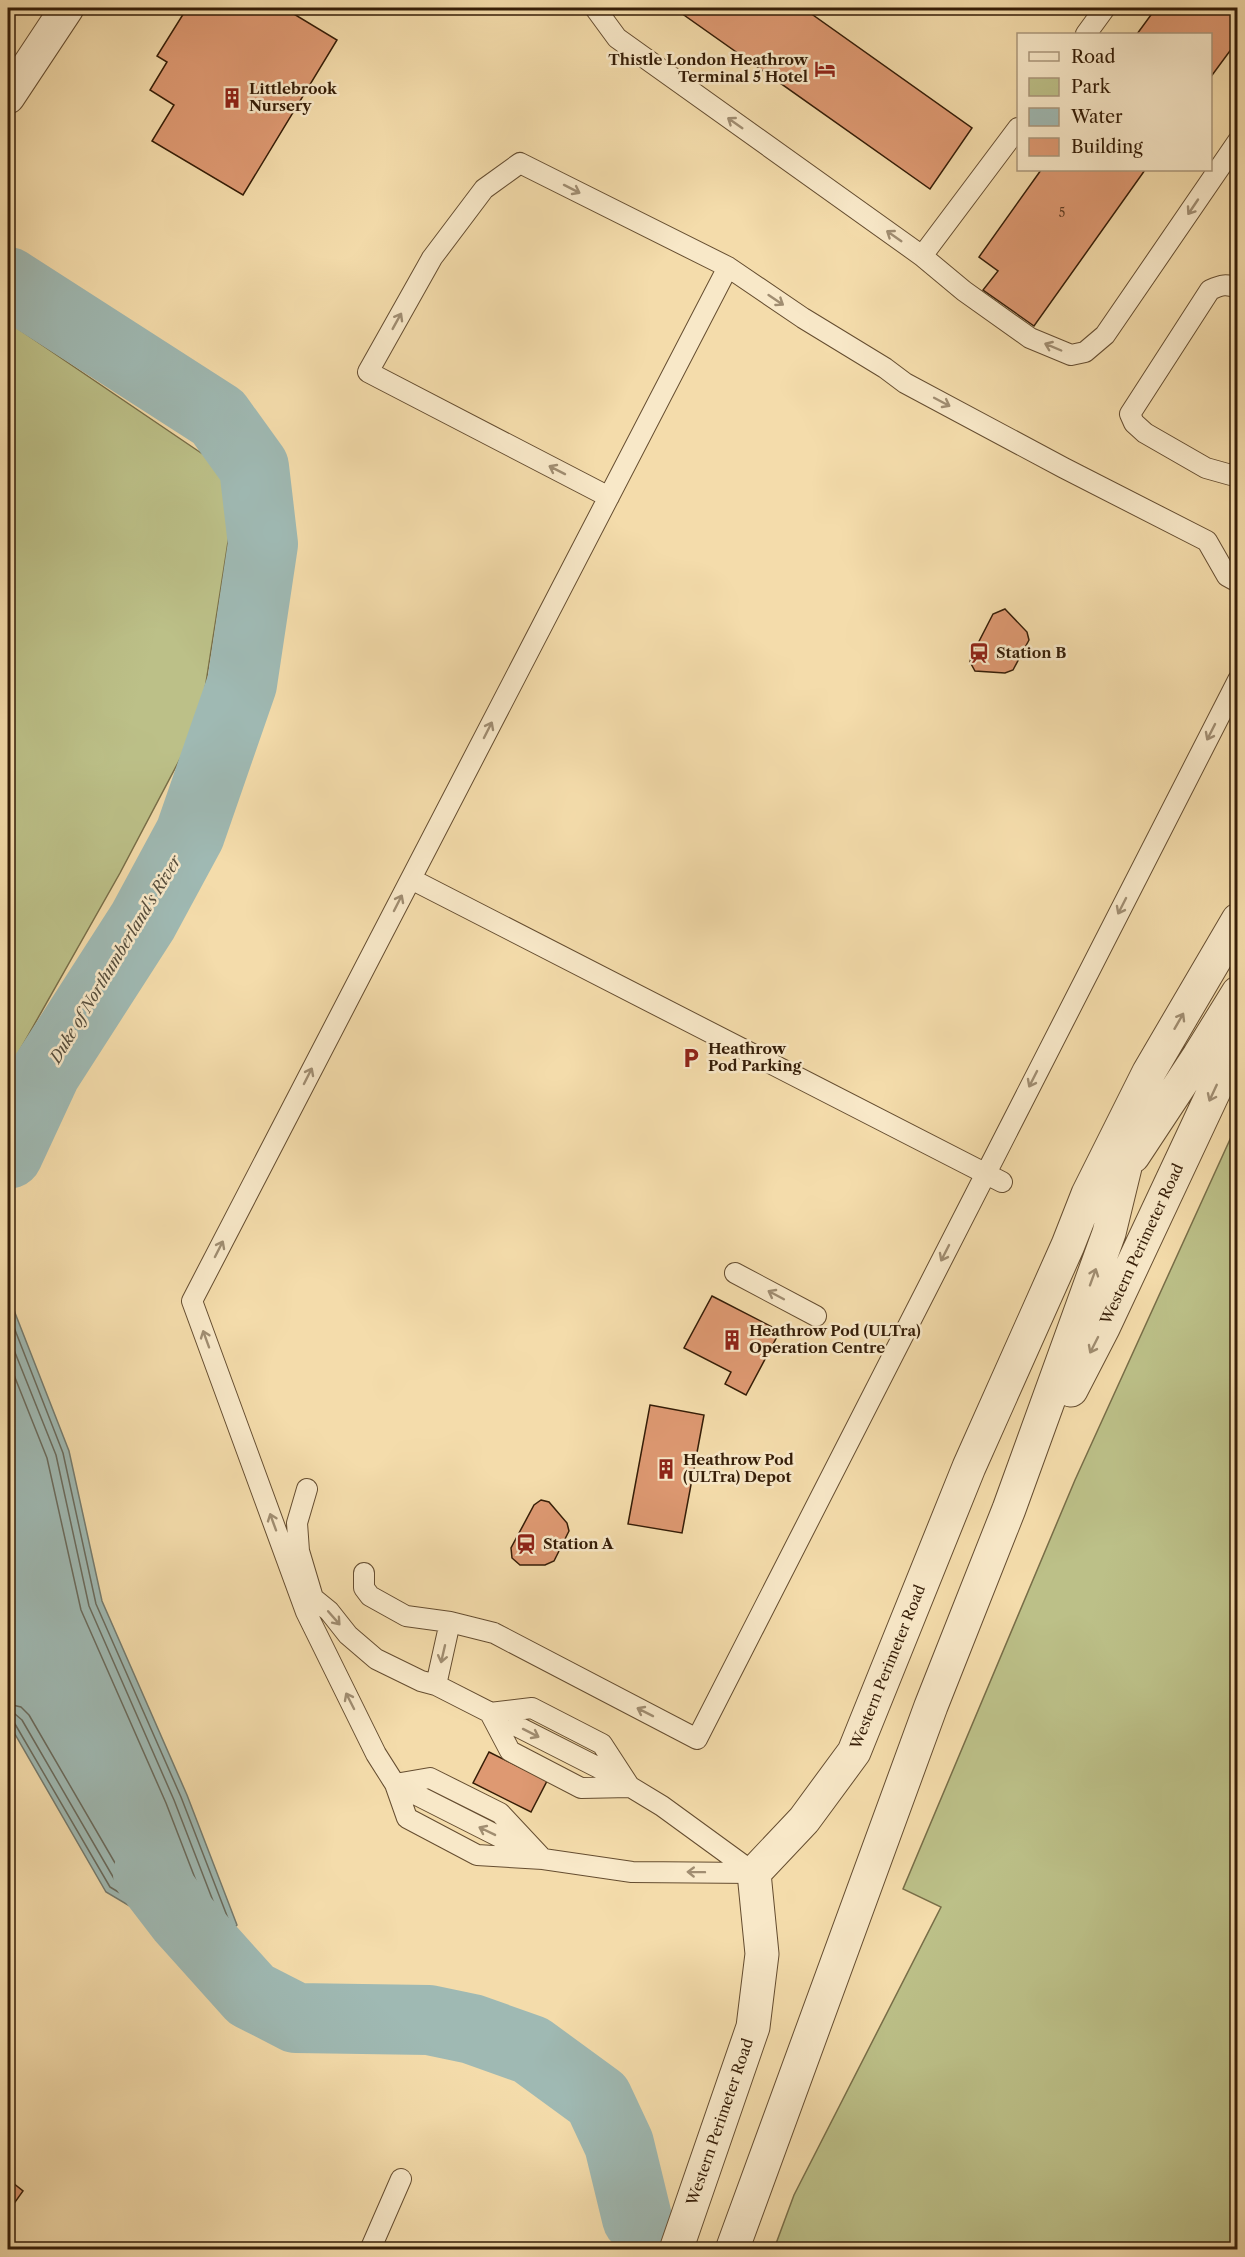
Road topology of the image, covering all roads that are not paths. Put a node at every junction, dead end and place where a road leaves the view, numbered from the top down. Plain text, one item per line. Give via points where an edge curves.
1 (67, 8) edge
2 (595, 8) edge
3 (1105, 8) edge
4 (1087, 33) edge
5 (8, 97) edge
6 (1017, 129) edge
7 (1238, 141) edge
8 (922, 256) junction
9 (728, 267) junction
10 (1238, 289) edge
11 (1238, 471) edge
12 (609, 497) junction
13 (1238, 582) edge
14 (1238, 680) edge
15 (411, 879) junction
16 (1238, 921) edge
17 (1238, 993) edge
18 (1238, 1040) edge
19 (1149, 1072) junction
20 (1125, 1168) junction
21 (994, 1177) junction
22 (1068, 1245) junction
23 (735, 1273) dead end
24 (816, 1316) dead end
25 (307, 1489) dead end
26 (1009, 1509) junction
27 (364, 1574) dead end
28 (450, 1623) junction
29 (436, 1685) junction
30 (754, 1873) junction
31 (401, 2179) dead end
32 (370, 2250) edge
33 (676, 2250) edge
34 (732, 2250) edge

1 - 5 street
8 -> 2 lane via 617,38
3 - 4 lane
6 - 8 lane
7 -> 8 lane via 1105,335 1085,352 1071,355 1030,338
9 - 12 lane
12 -> 9 lane via 368,372 432,258 484,189 520,163
9 -> 13 lane via 904,383 1208,541 1227,576
10 - 11 lane via 1221,285 1210,290 1130,414 1145,433 1206,468 1231,475
15 -> 12 lane
14 -> 21 lane
15 - 21 lane
30 -> 15 lane via 632,1872 543,1859 395,1784 376,1754 306,1612 192,1301
19 -> 16 street, Western Perimeter Road
17 - 20 street, Western Perimeter Road
18 -> 26 street, Western Perimeter Road via 1103,1328
19 - 20 street, Western Perimeter Road
19 - 22 street, Western Perimeter Road via 1106,1155
20 - 22 street, Western Perimeter Road
26 -> 20 street, Western Perimeter Road via 1109,1233
21 -> 28 lane via 697,1739 494,1633
22 - 30 street, Western Perimeter Road via 969,1467 854,1752 804,1820
24 -> 23 lane
25 -> 29 lane via 297,1523 298,1551 313,1598 376,1659
26 - 34 street, Western Perimeter Road via 927,1717
27 - 28 lane via 364,1588 370,1596 406,1616
28 -> 29 lane
29 -> 30 lane via 601,1769 662,1806
30 - 33 street, Western Perimeter Road via 762,1954 753,2027
31 - 32 lane

